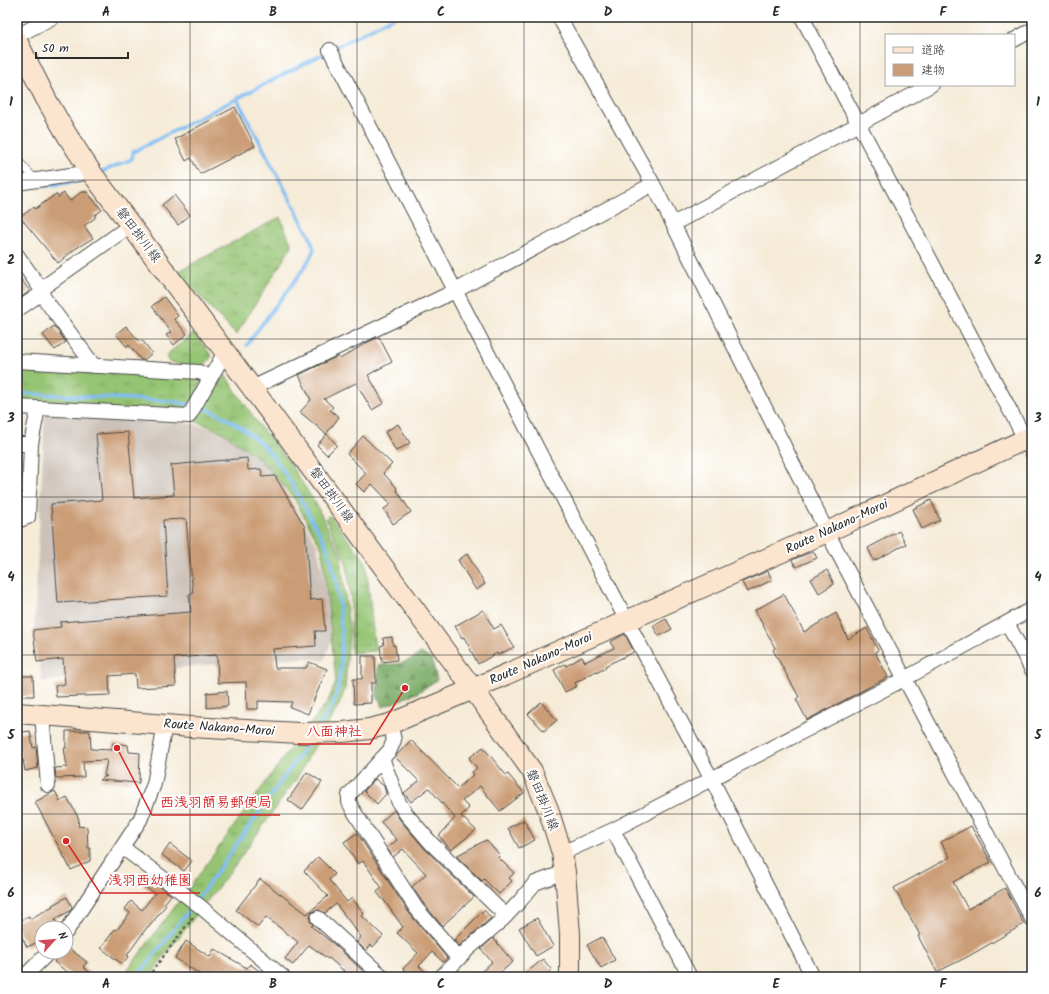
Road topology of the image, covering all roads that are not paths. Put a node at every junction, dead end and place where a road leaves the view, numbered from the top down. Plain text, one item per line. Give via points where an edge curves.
1 (53, 17) edge
2 (559, 17) edge
3 (802, 17) edge
4 (1032, 30) edge
5 (17, 36) edge
6 (1015, 39) edge
7 (17, 41) edge
8 (330, 50) dead end
9 (929, 86) edge
10 (859, 125) junction
11 (17, 158) edge
12 (91, 172) junction
13 (36, 180) junction
14 (17, 183) edge
15 (653, 184) junction
16 (673, 224) junction
17 (131, 225) junction
18 (17, 256) edge
19 (41, 291) junction
20 (455, 291) junction
21 (17, 310) edge
22 (225, 352) junction
23 (17, 361) edge
24 (94, 366) junction
25 (210, 377) junction
26 (252, 388) junction
27 (17, 407) edge
28 (38, 408) junction
29 (1030, 442) edge
30 (24, 444) edge
31 (17, 521) edge
32 (827, 532) junction
33 (1032, 609) edge
34 (627, 621) junction
35 (1007, 623) junction
36 (1032, 670) edge
37 (904, 678) junction
38 (473, 689) junction
39 (17, 713) edge
40 (42, 716) junction
41 (390, 724) junction
42 (165, 725) junction
43 (382, 758) junction
44 (711, 778) junction
45 (48, 785) dead end
46 (613, 830) junction
47 (122, 847) junction
48 (563, 862) junction
49 (506, 916) junction
50 (318, 918) dead end
51 (1032, 919) edge
52 (74, 920) edge
53 (458, 958) junction
54 (41, 960) edge
55 (24, 977) edge
56 (283, 977) edge
57 (383, 977) edge
58 (441, 977) edge
59 (570, 977) edge
60 (690, 977) edge
61 (813, 977) edge

1 - 5 street
2 - 15 street
3 - 10 street
4 - 6 street
7 - 12 main road, 磐田掛川線 via 46,99
8 - 20 street
9 - 10 street
10 - 16 street
10 - 29 street
11 - 13 lane
12 - 13 street
12 - 17 main road, 磐田掛川線
13 - 14 street
15 - 16 street
15 - 20 street
16 - 32 street
17 - 19 street
17 - 22 main road, 磐田掛川線
18 - 19 street
19 - 21 street
19 - 24 street
20 - 26 street
20 - 34 street
22 - 25 street
22 - 26 main road, 磐田掛川線
23 - 24 street
24 - 25 street via 199,372
25 - 28 street via 189,416
26 - 38 main road, 磐田掛川線
27 - 28 street
28 - 30 street
29 - 32 main road, Route Nakano-Moroi
30 - 31 street via 28,517
32 - 34 main road, Route Nakano-Moroi
32 - 37 street
33 - 35 street
34 - 38 main road, Route Nakano-Moroi
34 - 44 street
35 - 36 street
35 - 37 street
37 - 44 street
37 - 51 street
38 - 41 main road, Route Nakano-Moroi
38 - 48 main road, 磐田掛川線 via 532,771 548,809
39 - 40 main road, Route Nakano-Moroi
40 - 42 main road, Route Nakano-Moroi
40 - 45 street
41 - 42 main road, Route Nakano-Moroi via 344,732 299,733
41 - 43 street via 394,740 390,750
42 - 47 street via 154,784 140,820
43 - 49 street via 407,815 431,843
43 - 53 street via 349,794 349,802 416,908
44 - 46 street
44 - 61 street
46 - 48 street
46 - 60 street
47 - 52 street
47 - 56 street via 201,907
48 - 49 street via 535,883
48 - 59 main road, 磐田掛川線 via 570,934
49 - 53 street
50 - 57 street
53 - 58 street
54 - 55 street

